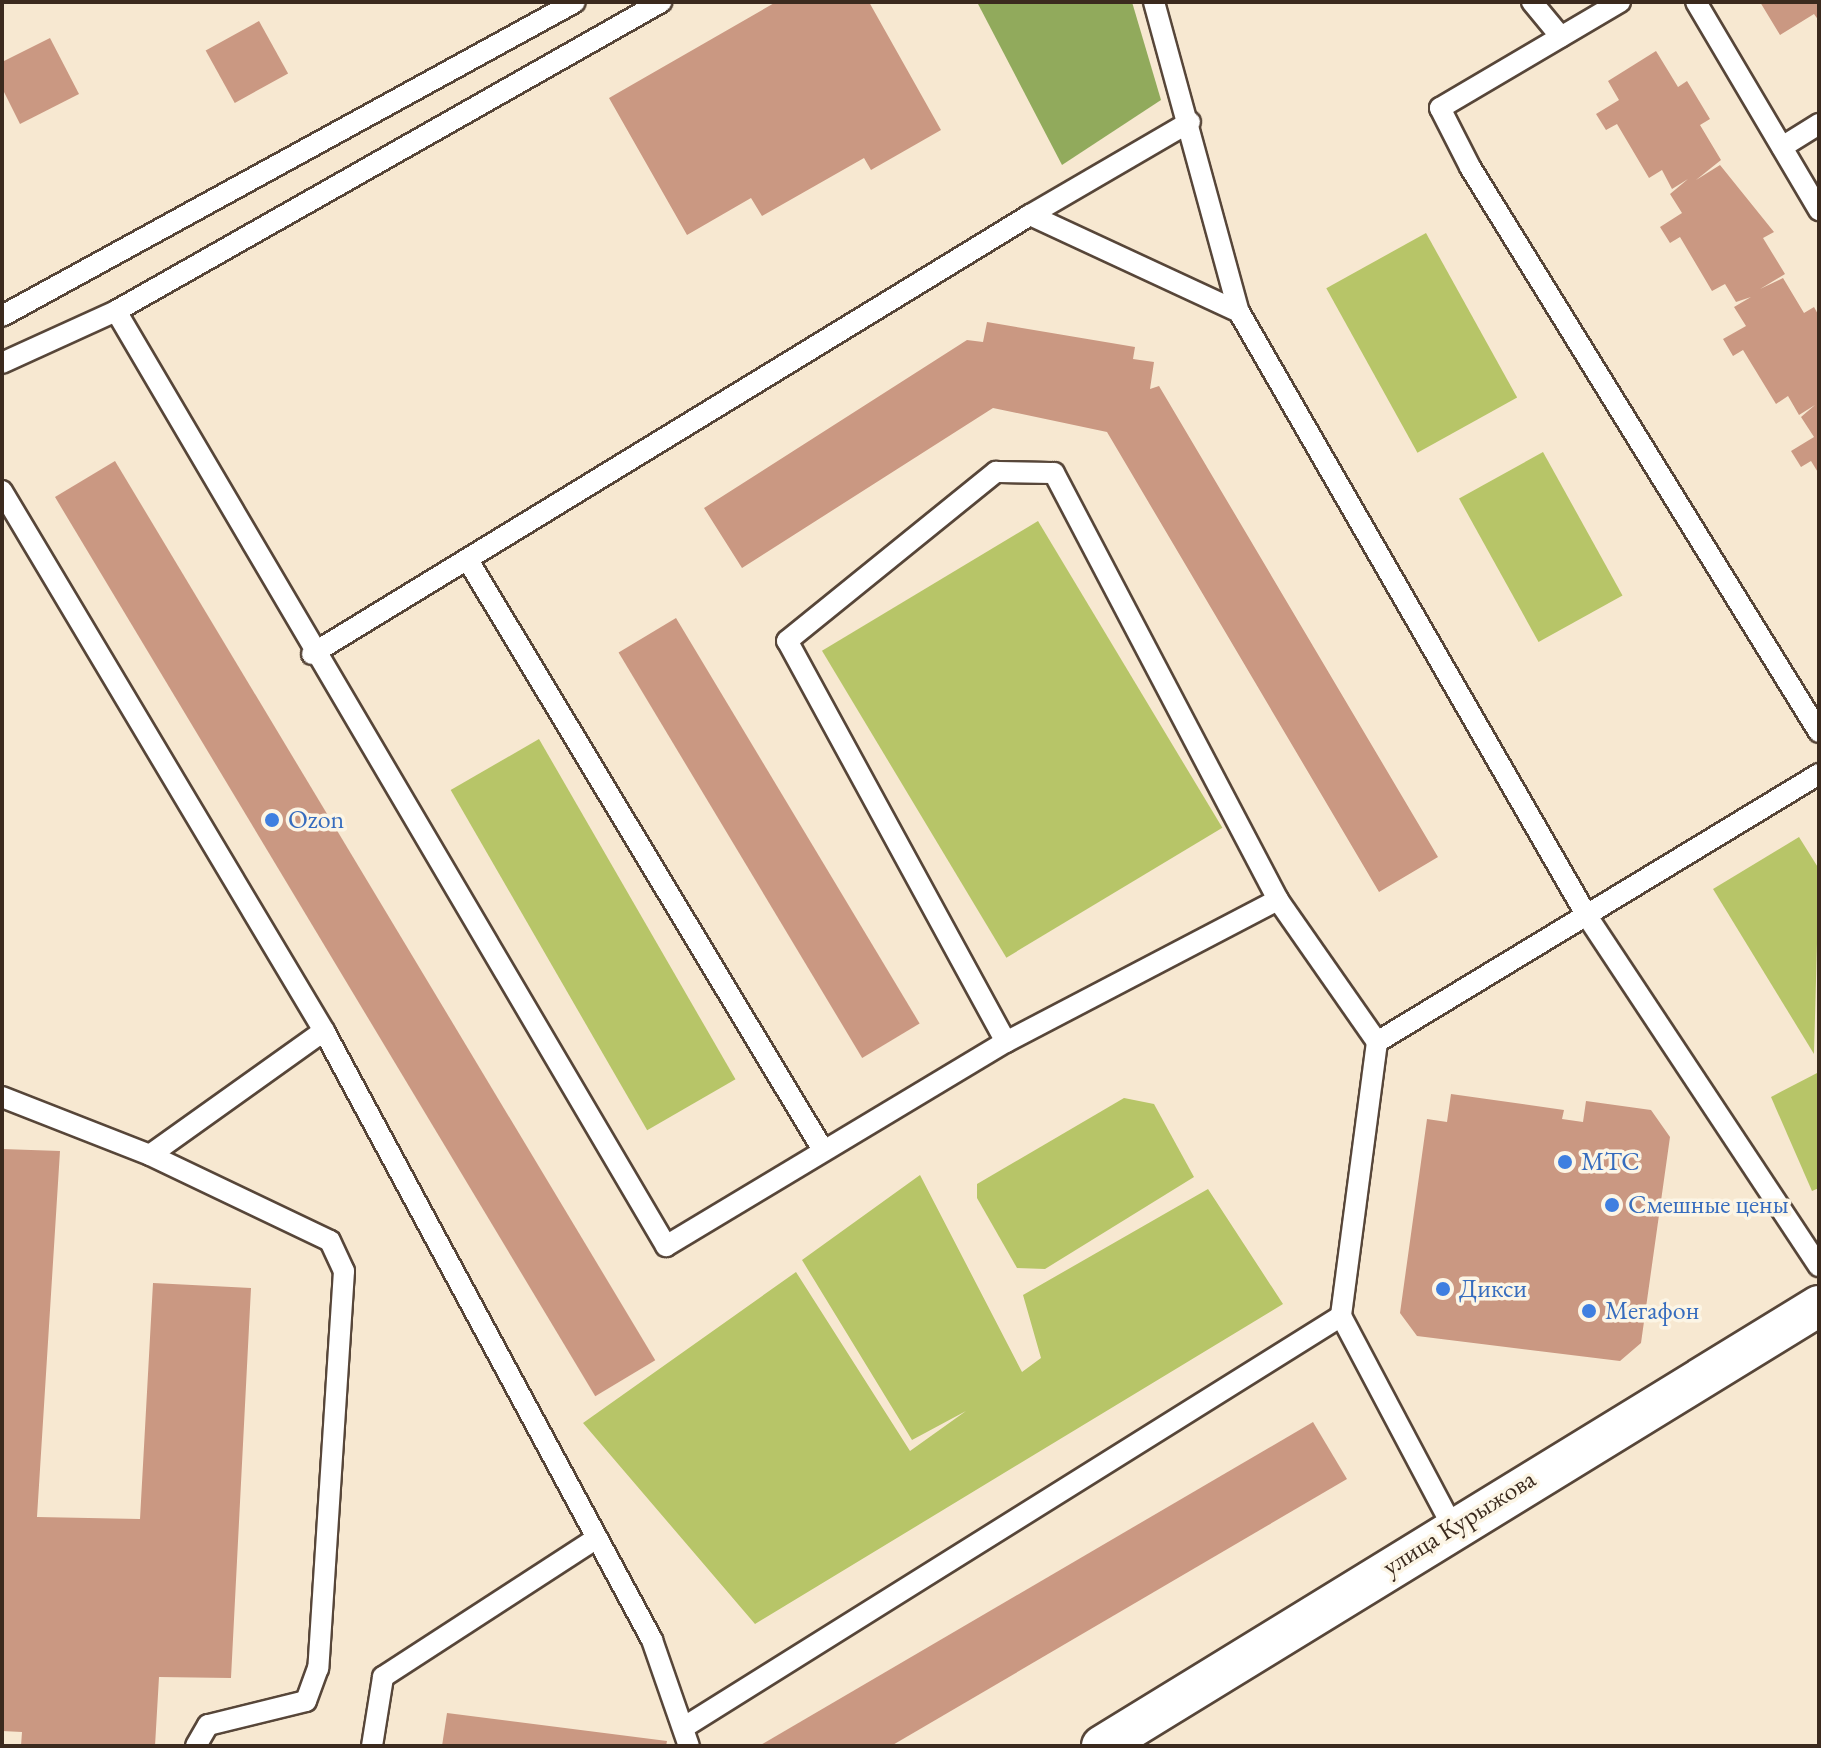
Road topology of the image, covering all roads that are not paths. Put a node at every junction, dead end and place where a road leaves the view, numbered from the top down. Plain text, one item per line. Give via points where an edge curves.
1 (575, 2) edge
2 (661, 2) edge
3 (1154, 2) edge
4 (1532, 2) edge
5 (1620, 2) edge
6 (1696, 2) edge
7 (1561, 37) junction
8 (1190, 122) junction
9 (1819, 124) edge
10 (1782, 147) junction
11 (1819, 210) edge
12 (1030, 215) junction
13 (116, 311) junction
14 (1239, 312) junction
15 (2, 316) edge
16 (2, 363) edge
17 (2, 491) edge
18 (469, 562) junction
19 (312, 654) junction
20 (1819, 732) edge
21 (1819, 774) edge
22 (1278, 900) junction
23 (1587, 916) junction
24 (324, 1031) junction
25 (1006, 1042) junction
26 (1377, 1042) junction
27 (2, 1097) edge
28 (823, 1150) junction
29 (150, 1155) junction
30 (1819, 1266) edge
31 (1819, 1306) edge
32 (1341, 1316) junction
33 (1452, 1526) junction
34 (597, 1538) junction
35 (688, 1736) edge
36 (196, 1746) edge
37 (372, 1746) edge
38 (1102, 1746) edge

1 - 15 lane
2 - 13 lane
3 - 8 lane
4 - 7 lane
5 - 7 lane
6 - 10 lane
7 - 20 lane via 1440,108
8 - 12 lane
8 - 14 lane
9 - 10 lane
10 - 11 lane
12 - 14 lane
12 - 18 lane
13 - 16 lane
13 - 19 lane
14 - 23 lane
17 - 24 lane
18 - 19 lane
18 - 28 lane
19 - 28 lane via 666,1246
21 - 23 lane
22 - 25 lane
22 - 25 lane via 1054,473 996,472 787,641
22 - 26 lane
23 - 26 lane
23 - 30 lane
24 - 29 lane
24 - 34 lane
25 - 28 lane
26 - 32 lane
27 - 29 lane
29 - 36 lane via 330,1241 344,1271 318,1668 306,1701 208,1725
31 - 33 street, улица Курыжова
32 - 33 lane
32 - 35 lane
33 - 38 street, улица Курыжова
34 - 35 lane via 652,1640
34 - 37 lane via 383,1677

